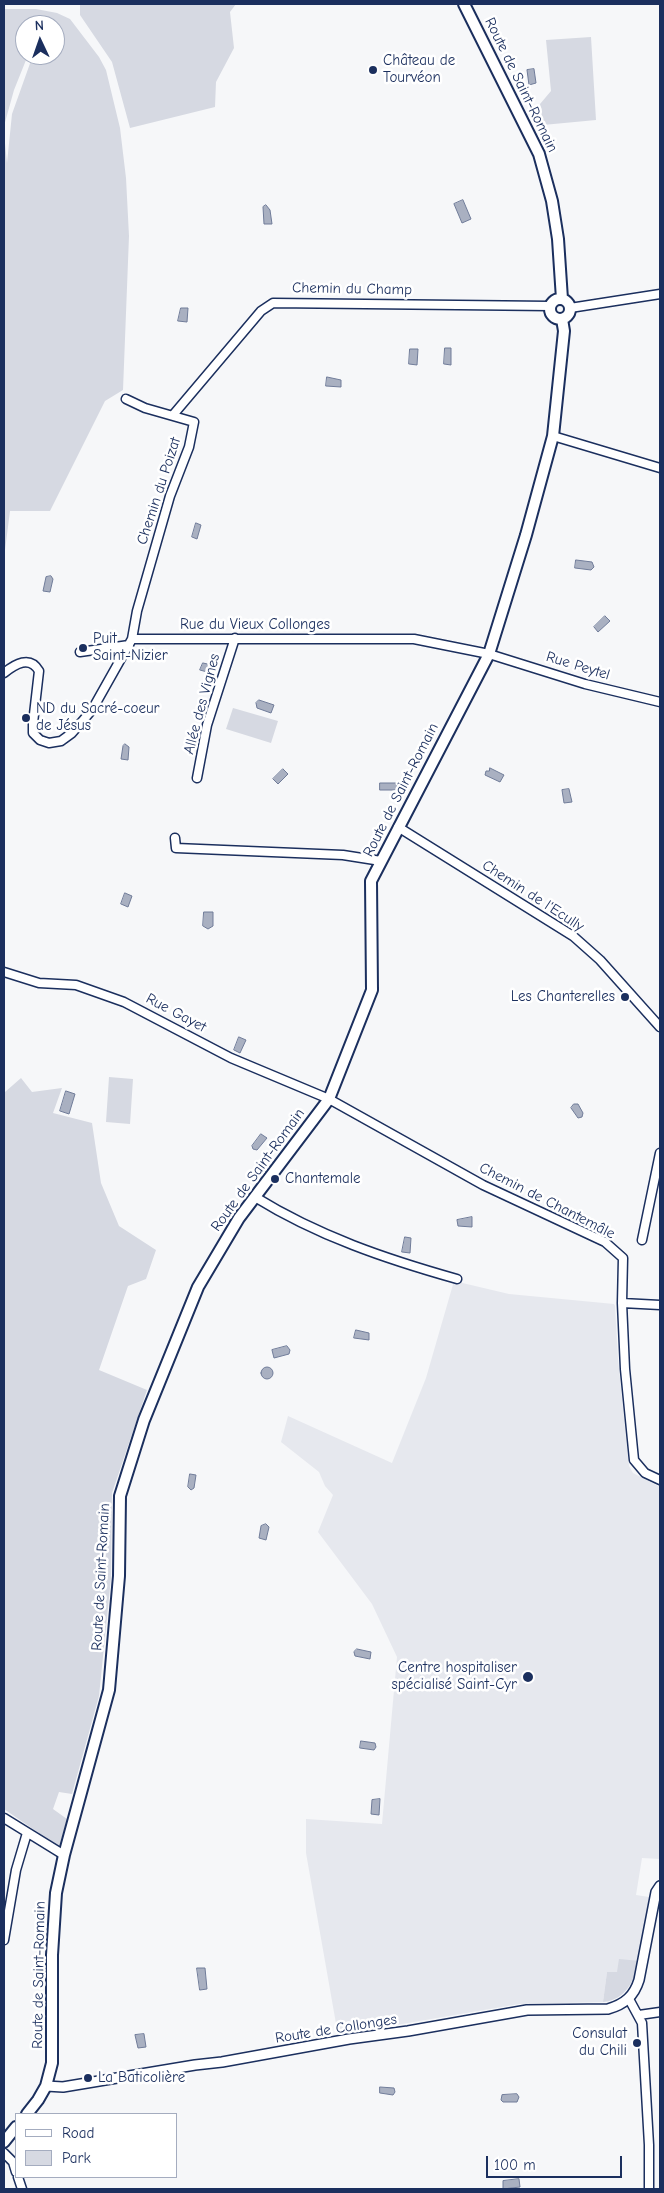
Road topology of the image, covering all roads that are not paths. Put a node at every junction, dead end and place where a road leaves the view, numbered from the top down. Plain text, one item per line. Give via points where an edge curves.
1 (464, 4) edge
2 (660, 294) edge
3 (562, 299) junction
4 (550, 306) junction
5 (570, 308) junction
6 (562, 319) junction
7 (126, 399) dead end
8 (173, 415) junction
9 (553, 436) junction
10 (660, 468) edge
11 (234, 638) junction
12 (131, 642) junction
13 (80, 652) dead end
14 (490, 654) junction
15 (4, 672) edge
16 (660, 702) edge
17 (197, 778) dead end
18 (398, 827) junction
19 (175, 838) dead end
20 (381, 861) junction
21 (4, 972) edge
22 (660, 1027) edge
23 (328, 1099) junction
24 (660, 1153) edge
25 (255, 1197) junction
26 (642, 1240) dead end
27 (457, 1280) dead end
28 (622, 1303) junction
29 (660, 1305) edge
30 (660, 1480) edge
31 (4, 1818) edge
32 (27, 1833) junction
33 (64, 1855) junction
34 (660, 1886) edge
35 (4, 1940) edge
36 (629, 1999) junction
37 (660, 2012) edge
38 (639, 2014) junction
39 (46, 2086) junction
40 (28, 2113) edge
41 (15, 2128) edge
42 (4, 2142) edge
43 (4, 2153) edge
44 (15, 2170) edge
45 (649, 2189) edge

1 - 3 main road, Route de Saint-Romain via 542,163 558,239
2 - 5 street
3 - 4 main road via 555,300
3 - 5 main road
4 - 6 main road via 551,314
4 - 8 street, Chemin du Champ via 273,303 261,310
5 - 6 main road
6 - 9 main road, Route de Saint-Romain via 564,331
7 - 8 street, Chemin du Poizat
8 - 12 street, Chemin du Poizat via 194,422 137,611
9 - 10 street
9 - 14 main road, Route de Saint-Romain
11 - 12 street, Rue du Vieux Collonges
11 - 14 street, Rue du Vieux Collonges via 414,639
11 - 17 street, Allée des Vignes via 207,725
12 - 13 street, Rue du Vieux Collonges
12 - 15 street via 92,710 72,733 49,743 33,733 39,671 35,664 28,661 15,663
14 - 16 street, Rue Peytel via 585,684
14 - 18 main road, Route de Saint-Romain
18 - 20 main road, Route de Saint-Romain
18 - 22 street, Chemin de l'Ecully via 573,936 600,960
19 - 20 street via 176,848 343,855
20 - 23 main road, Route de Saint-Romain via 372,881 372,990
21 - 23 street, Rue Gayet via 39,983 76,985 124,1002 231,1058
23 - 25 main road, Route de Saint-Romain
23 - 28 street, Chemin de Chantemâle via 483,1184 605,1242 623,1258
24 - 26 street
25 - 27 street via 358,1249
25 - 33 main road, Route de Saint-Romain via 198,1287 144,1420 120,1496 119,1576 109,1690
28 - 29 street
28 - 30 street, Chemin de Chantemâle via 634,1460 645,1473
31 - 32 street
32 - 33 street
32 - 35 street via 16,1870
33 - 39 main road, Route de Saint-Romain via 53,1916 52,2063
34 - 36 street via 656,1892 636,1991
36 - 38 street
36 - 39 street, Route de Collonges via 608,2008 527,2010 222,2062 63,2087
37 - 38 street
38 - 45 street
39 - 40 main road, Route de Saint-Romain
41 - 42 main road
43 - 44 street

